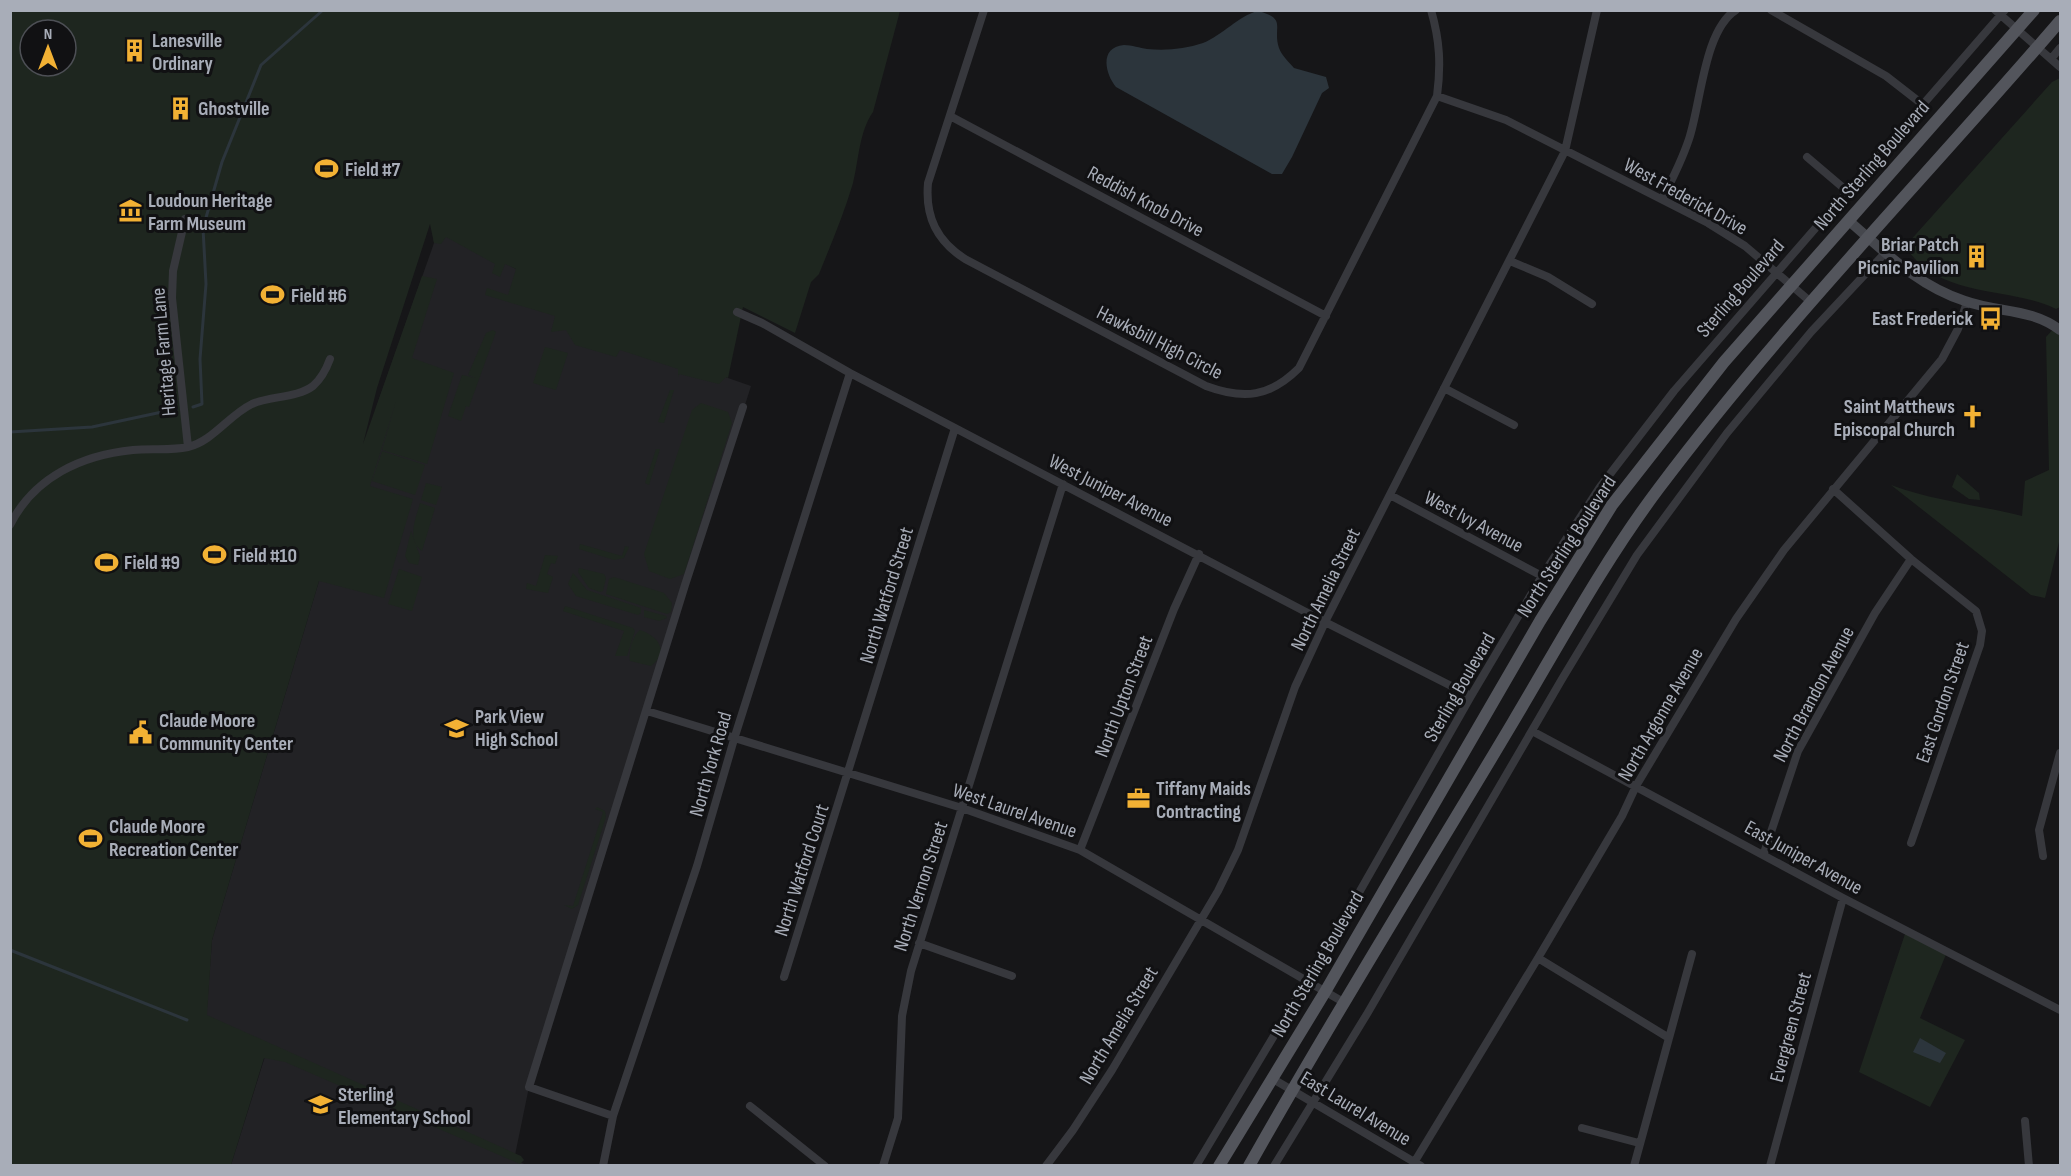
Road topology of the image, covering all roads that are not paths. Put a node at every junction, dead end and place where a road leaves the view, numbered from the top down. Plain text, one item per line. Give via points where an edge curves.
1 (984, 10) edge
2 (1431, 10) edge
3 (1597, 10) edge
4 (1736, 10) edge
5 (1771, 10) edge
6 (2034, 10) edge
7 (2000, 12) edge
8 (2061, 21) edge
9 (2017, 30) junction
10 (2038, 46) junction
11 (2061, 48) edge
12 (2051, 59) junction
13 (2061, 67) edge
14 (1437, 96) junction
15 (1922, 104) junction
16 (950, 116) junction
17 (1565, 151) junction
18 (1807, 157) dead end
19 (1847, 191) junction
20 (1662, 199) junction
21 (185, 219) dead end
22 (1849, 221) junction
23 (1869, 239) junction
24 (1885, 253) junction
25 (1510, 261) junction
26 (1776, 272) junction
27 (1791, 285) junction
28 (1967, 302) junction
29 (1812, 303) junction
30 (1592, 304) dead end
31 (737, 312) dead end
32 (1326, 316) junction
33 (2061, 330) edge
34 (330, 359) dead end
35 (850, 373) junction
36 (1444, 388) junction
37 (743, 407) dead end
38 (1514, 425) dead end
39 (955, 428) junction
40 (188, 447) junction
41 (1064, 484) junction
42 (1833, 489) junction
43 (1390, 495) junction
44 (10, 525) edge
45 (1199, 554) junction
46 (1911, 559) junction
47 (1542, 576) junction
48 (1325, 622) junction
49 (1471, 696) junction
50 (646, 711) junction
51 (1532, 731) junction
52 (735, 736) junction
53 (2061, 753) edge
54 (849, 772) junction
55 (1636, 786) junction
56 (962, 808) junction
57 (1911, 843) dead end
58 (1080, 850) junction
59 (1764, 853) junction
60 (2043, 856) dead end
61 (1843, 898) junction
62 (1202, 919) junction
63 (919, 943) junction
64 (1692, 954) dead end
65 (1538, 958) junction
66 (1012, 976) dead end
67 (783, 978) dead end
68 (1306, 980) junction
69 (1325, 992) junction
70 (1345, 1003) junction
71 (2061, 1010) edge
72 (1669, 1038) junction
73 (1273, 1079) junction
74 (1292, 1089) junction
75 (1314, 1101) junction
76 (750, 1106) dead end
77 (613, 1116) junction
78 (2025, 1121) dead end
79 (1582, 1128) dead end
80 (1639, 1143) junction
81 (1416, 1164) edge
82 (603, 1166) edge
83 (825, 1166) edge
84 (883, 1166) edge
85 (1046, 1166) edge
86 (1196, 1166) edge
87 (1219, 1166) edge
88 (1249, 1166) edge
89 (1274, 1166) edge
90 (1634, 1166) edge
91 (1770, 1166) edge
92 (2029, 1166) edge

1 - 16 street, Hawksbill High Circle
2 - 14 street, Hawksbill High Circle via 1439,36
3 - 17 street, North Amelia Street
4 - 20 street via 1720,24 1711,44 1688,139
5 - 15 street via 1886,76
6 - 9 main road, North Sterling Boulevard
7 - 9 street
7 - 15 street, Sterling Boulevard
8 - 10 main road
9 - 10 street
9 - 22 main road, North Sterling Boulevard
10 - 12 street
10 - 23 main road
11 - 12 street
12 - 13 street
14 - 17 street, West Frederick Drive via 1506,120
14 - 32 street, Hawksbill High Circle
15 - 19 street, Sterling Boulevard
16 - 32 street, Reddish Knob Drive
16 - 32 street, Hawksbill High Circle via 928,183 927,198 934,229 965,259 1224,393 1244,395 1285,382 1299,368
17 - 20 street, West Frederick Drive
17 - 25 street, North Amelia Street
18 - 19 street
19 - 26 street, Sterling Boulevard
20 - 26 street, West Frederick Drive via 1725,233
21 - 40 street, Heritage Farm Lane via 173,272 172,298
22 - 23 street
22 - 27 main road, North Sterling Boulevard
23 - 24 street
23 - 29 main road
24 - 28 street via 1940,292
24 - 51 street via 1811,332 1692,478 1612,594
25 - 30 street via 1548,277
25 - 36 street, North Amelia Street
26 - 27 street, West Frederick Drive
26 - 47 street, Sterling Boulevard via 1632,443
27 - 29 street, West Frederick Drive
27 - 69 main road, North Sterling Boulevard via 1697,395 1612,505 1540,621
28 - 33 street via 2039,316
28 - 42 street, North Argonne Avenue via 1942,359
29 - 70 main road via 1714,417 1634,523
31 - 35 street, West Juniper Avenue via 762,322
34 - 40 street via 311,387 253,404
35 - 39 street, West Juniper Avenue
35 - 52 street, North York Road
36 - 38 street
36 - 43 street, North Amelia Street
37 - 50 street
39 - 41 street, West Juniper Avenue
39 - 54 street, North Watford Street
40 - 44 street via 116,452 83,460 36,489
41 - 45 street, West Juniper Avenue
41 - 56 street, North Vernon Street
42 - 46 street, East Gordon Street
42 - 55 street, North Argonne Avenue via 1736,619
43 - 47 street, West Ivy Avenue
43 - 48 street, North Amelia Street
45 - 48 street, West Juniper Avenue
45 - 58 street, North Upton Street via 1169,620
46 - 57 street, East Gordon Street via 1976,611 1982,631
46 - 59 street, North Brandon Avenue via 1875,613 1798,751
47 - 49 street, Sterling Boulevard
48 - 49 street, West Juniper Avenue
48 - 62 street, North Amelia Street via 1295,687 1238,850
49 - 68 street, Sterling Boulevard
50 - 52 street, West Laurel Avenue
50 - 77 street via 529,1087
51 - 55 street, East Juniper Avenue
51 - 75 street
52 - 54 street, West Laurel Avenue
52 - 77 street, North York Road via 697,866
53 - 60 street via 2038,830
54 - 56 street, West Laurel Avenue
54 - 67 street, North Watford Court
55 - 59 street, East Juniper Avenue
55 - 65 street, North Argonne Avenue
56 - 58 street, West Laurel Avenue
56 - 63 street, North Vernon Street
58 - 62 street, West Laurel Avenue
59 - 61 street, East Juniper Avenue
61 - 71 street, East Juniper Avenue
61 - 91 street, Evergreen Street
62 - 68 street, West Laurel Avenue
62 - 85 street, North Amelia Street via 1112,1070
63 - 66 street
63 - 84 street, North Vernon Street via 902,1016 898,1118
64 - 72 street
65 - 72 street
65 - 81 street, North Argonne Avenue
68 - 69 street, West Laurel Avenue
68 - 86 street, Sterling Boulevard
69 - 70 street, West Laurel Avenue
69 - 73 main road, North Sterling Boulevard
70 - 74 main road
72 - 80 street
73 - 74 street, East Laurel Avenue
73 - 87 main road, North Sterling Boulevard
74 - 75 street, East Laurel Avenue
74 - 88 main road
75 - 81 street, East Laurel Avenue
75 - 89 street
76 - 83 street
77 - 82 street, North York Road
78 - 92 street
79 - 80 street
80 - 90 street

